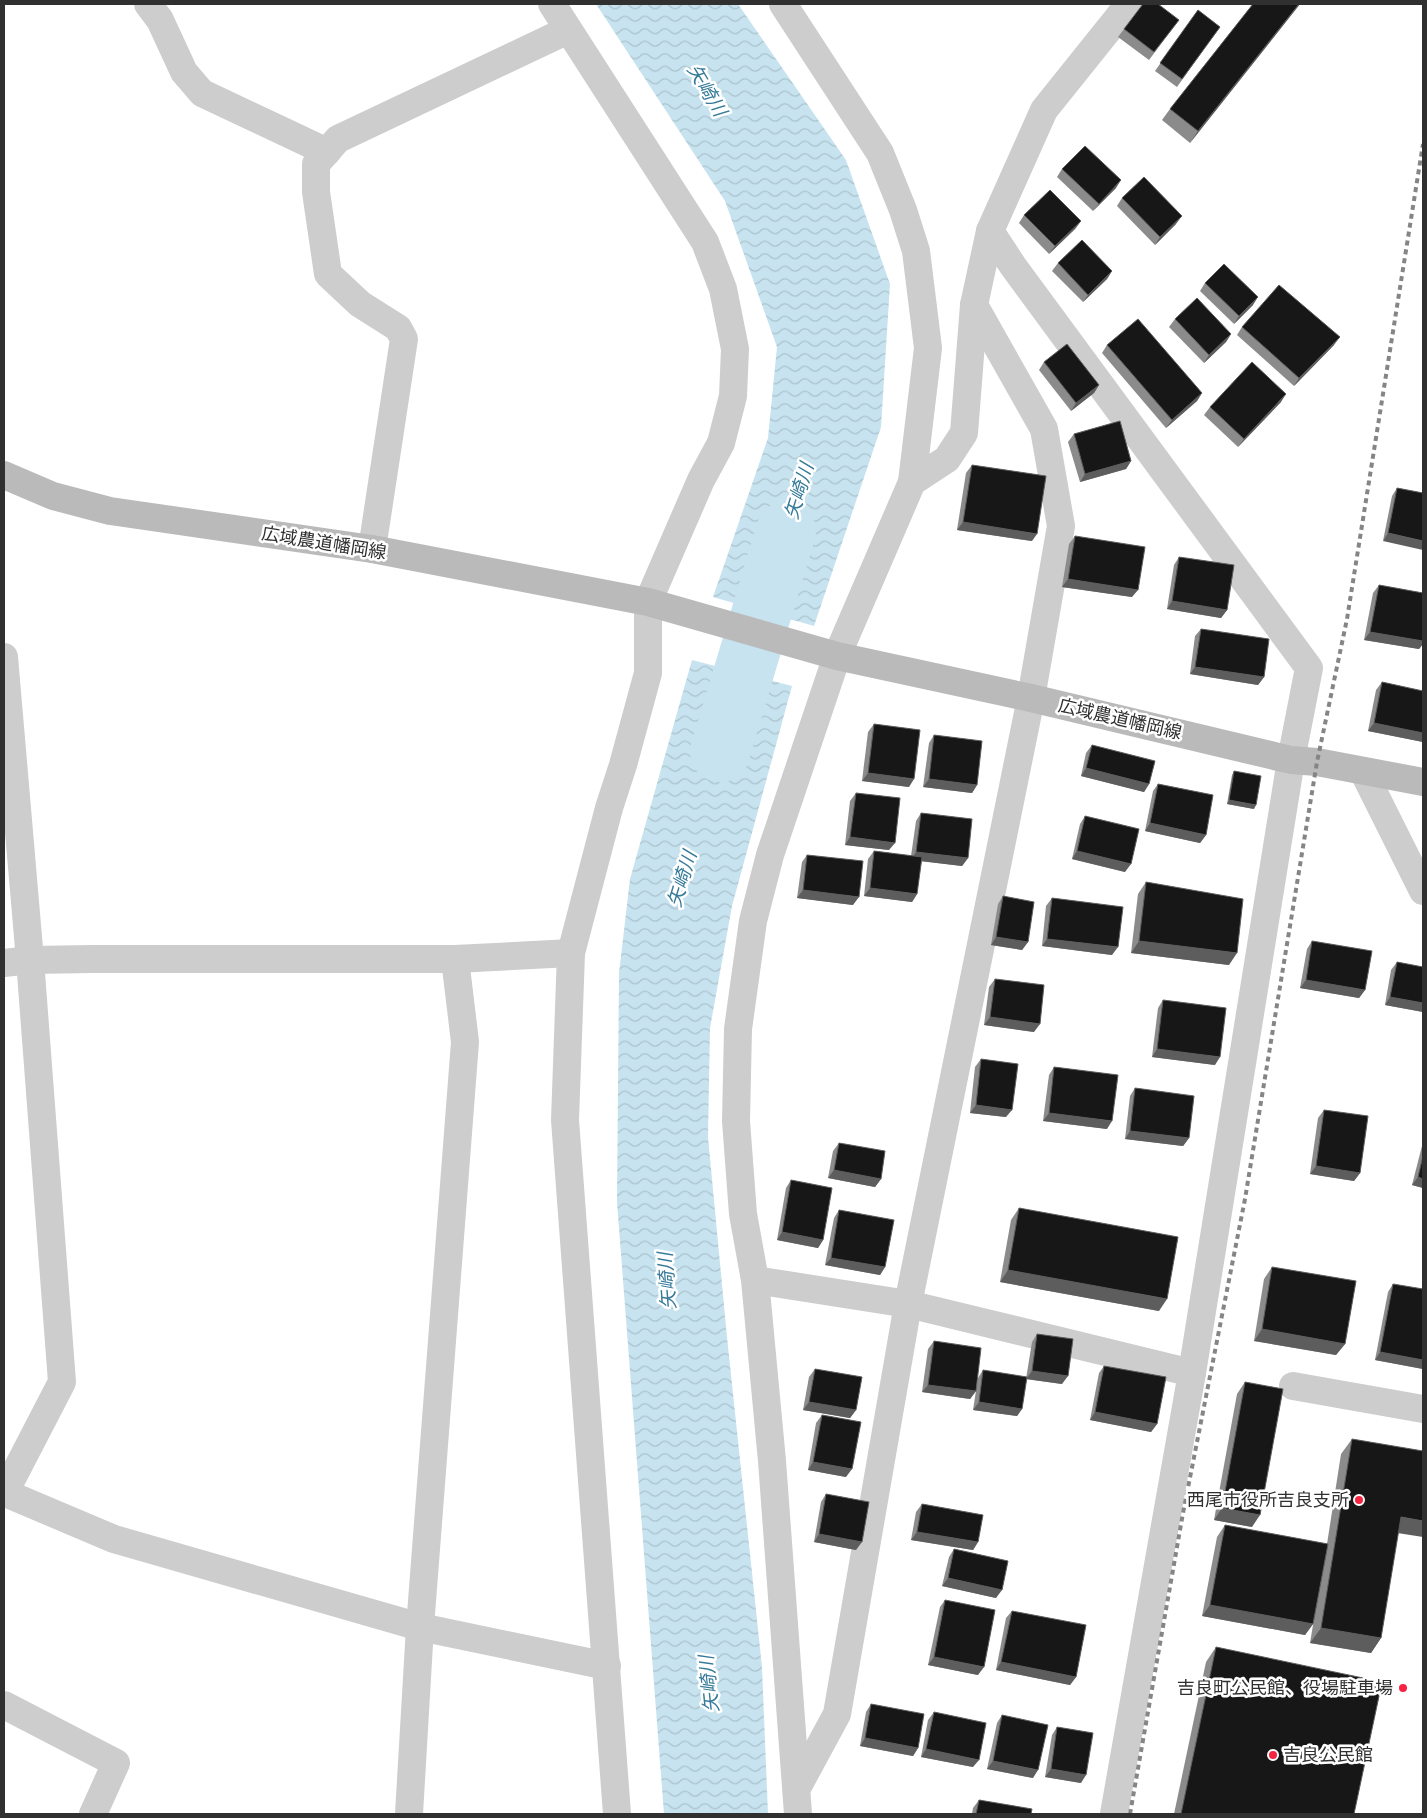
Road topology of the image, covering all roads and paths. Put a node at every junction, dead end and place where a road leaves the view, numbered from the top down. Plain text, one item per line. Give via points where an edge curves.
1 (148, 4) edge
2 (552, 4) edge
3 (783, 4) edge
4 (1129, 4) edge
5 (568, 30) junction
6 (327, 152) junction
7 (990, 231) junction
8 (974, 305) junction
9 (4, 475) edge
10 (912, 482) junction
11 (372, 549) junction
12 (648, 602) junction
13 (828, 653) junction
14 (4, 657) edge
15 (1031, 698) junction
16 (1291, 760) junction
17 (1363, 771) junction
18 (1423, 782) edge
19 (1423, 891) edge
20 (571, 953) junction
21 (455, 959) junction
22 (17, 962) edge
23 (755, 1280) junction
24 (908, 1304) junction
25 (1192, 1373) junction
26 (1293, 1386) dead end
27 (1423, 1409) edge
28 (4, 1493) edge
29 (420, 1627) junction
30 (607, 1666) junction
31 (4, 1705) edge
32 (797, 1801) edge
33 (92, 1814) edge
34 (409, 1814) edge
35 (617, 1814) edge
36 (1114, 1814) edge

1 - 6 street via 160,20 184,72 202,93
2 - 5 street
3 - 10 street via 880,153 916,251 928,348
4 - 7 street via 1044,110
5 - 6 street via 338,140
5 - 12 street via 705,242 723,289 734,350 733,396 721,443 693,497
6 - 11 street via 316,164 316,192 328,274 360,304 398,328 404,339
7 - 8 street
7 - 16 street via 1309,668
8 - 10 street via 964,433 947,459
8 - 15 street via 1044,429 1061,526
9 - 11 street, 広域農道幡岡線 via 53,496 110,511
10 - 13 street
11 - 12 street, 広域農道幡岡線
12 - 13 street, 広域農道幡岡線
12 - 20 street via 648,673
13 - 15 street, 広域農道幡岡線
13 - 23 street via 753,921 738,1029 736,1121 743,1214
14 - 22 street
15 - 16 street, 広域農道幡岡線
15 - 24 street
16 - 17 street, 広域農道幡岡線
16 - 25 street
17 - 18 street, 広域農道幡岡線
17 - 19 street
20 - 21 street
20 - 30 street via 565,1120
21 - 22 street via 156,958
21 - 29 street via 465,1042
22 - 28 street via 62,1382
23 - 24 street
23 - 32 street
24 - 25 street
24 - 32 street via 837,1714
25 - 36 street
26 - 27 street
28 - 29 street via 114,1539
29 - 30 street
29 - 34 street
30 - 35 street
31 - 33 street via 116,1763

